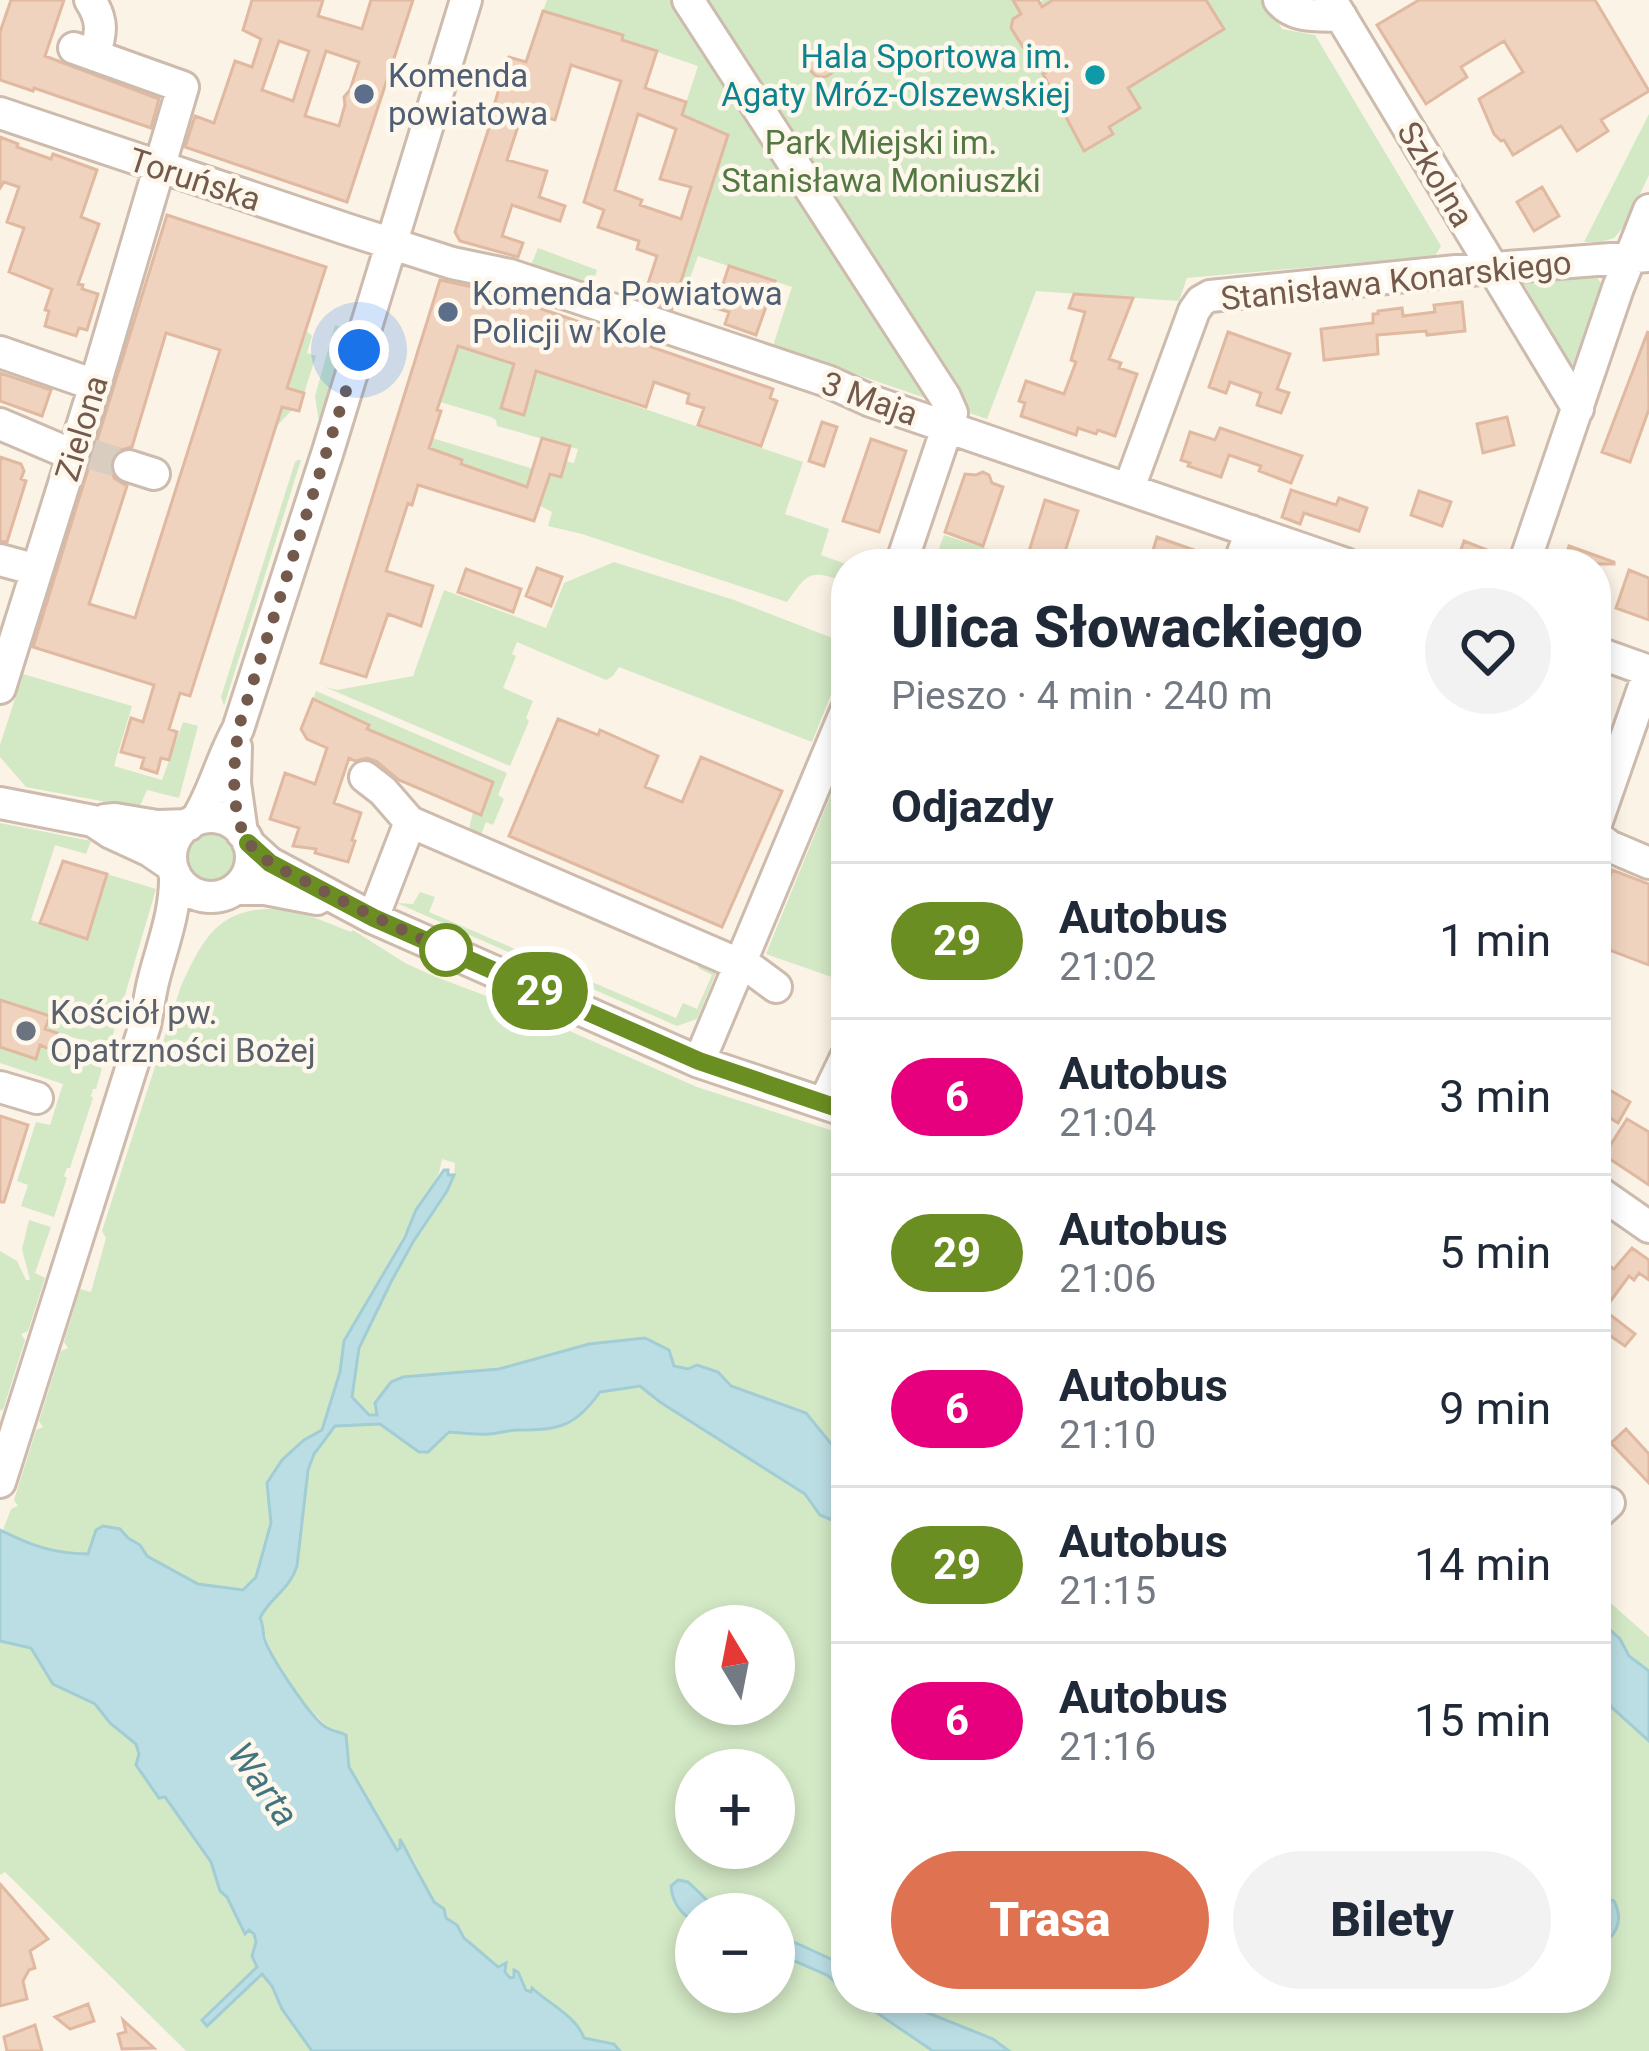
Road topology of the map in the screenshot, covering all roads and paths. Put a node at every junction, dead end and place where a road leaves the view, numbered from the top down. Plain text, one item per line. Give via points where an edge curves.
1 (90, 0) edge
2 (466, 0) edge
3 (688, 0) edge
4 (1279, 0) edge
5 (1336, 8) edge
6 (0, 112) edge
7 (158, 167) junction
8 (1649, 210) edge
9 (391, 243) junction
10 (1640, 256) edge
11 (1493, 268) junction
12 (0, 352) edge
13 (94, 385) junction
14 (1578, 410) junction
15 (0, 424) edge
16 (949, 427) junction
17 (79, 452) junction
18 (1129, 488) junction
19 (1251, 531) junction
20 (906, 549) edge
21 (1244, 549) edge
22 (1303, 549) edge
23 (1529, 549) edge
24 (0, 560) edge
25 (37, 570) junction
26 (1611, 658) edge
27 (1649, 672) edge
28 (0, 688) edge
29 (238, 729) junction
30 (831, 747) edge
31 (365, 777) dead end
32 (1611, 781) edge
33 (0, 802) edge
34 (93, 821) junction
35 (192, 822) junction
36 (410, 822) junction
37 (245, 838) junction
38 (1611, 847) edge
39 (1649, 862) edge
40 (173, 870) junction
41 (227, 893) junction
42 (360, 911) junction
43 (741, 965) junction
44 (776, 987) dead end
45 (145, 1025) junction
46 (699, 1061) junction
47 (0, 1087) edge
48 (37, 1098) dead end
49 (831, 1106) edge
50 (1611, 1200) edge
51 (1649, 1227) edge
52 (0, 1482) edge

1 - 7 street, Zielona via 101,26 84,51 183,87
2 - 9 street
3 - 16 street via 945,397
4 - 5 street via 1300,15
5 - 11 street, Szkolna
6 - 7 street, Toruńska
7 - 9 street, Toruńska
7 - 13 street, Zielona
8 - 10 street
9 - 16 street, 3 Maja via 510,275
9 - 29 street
10 - 11 street, Stanisława Konarskiego
10 - 14 street
11 - 14 street, Szkolna
11 - 18 street, Stanisława Konarskiego via 1201,301
12 - 13 street
13 - 17 street, Zielona
14 - 23 street
15 - 17 street
16 - 18 street, 3 Maja
16 - 20 street
17 - 25 street, Zielona
18 - 19 street, 3 Maja
19 - 21 street
19 - 22 street, 3 Maja
24 - 25 street
25 - 28 street, Zielona
26 - 27 street
27 - 32 street
29 - 35 street
29 - 37 street
30 - 43 street
31 - 36 street
33 - 34 street
34 - 35 street
34 - 40 street
35 - 37 street via 216,818
35 - 40 street via 176,838
36 - 42 street
36 - 43 street
37 - 41 street via 250,868
37 - 42 street via 270,863
38 - 39 street
40 - 41 street via 194,893
40 - 45 street via 171,923
41 - 42 street via 266,889
41 - 45 street via 189,931
42 - 46 street
43 - 44 street
43 - 46 street
45 - 52 street
46 - 49 street
47 - 48 street
50 - 51 street

